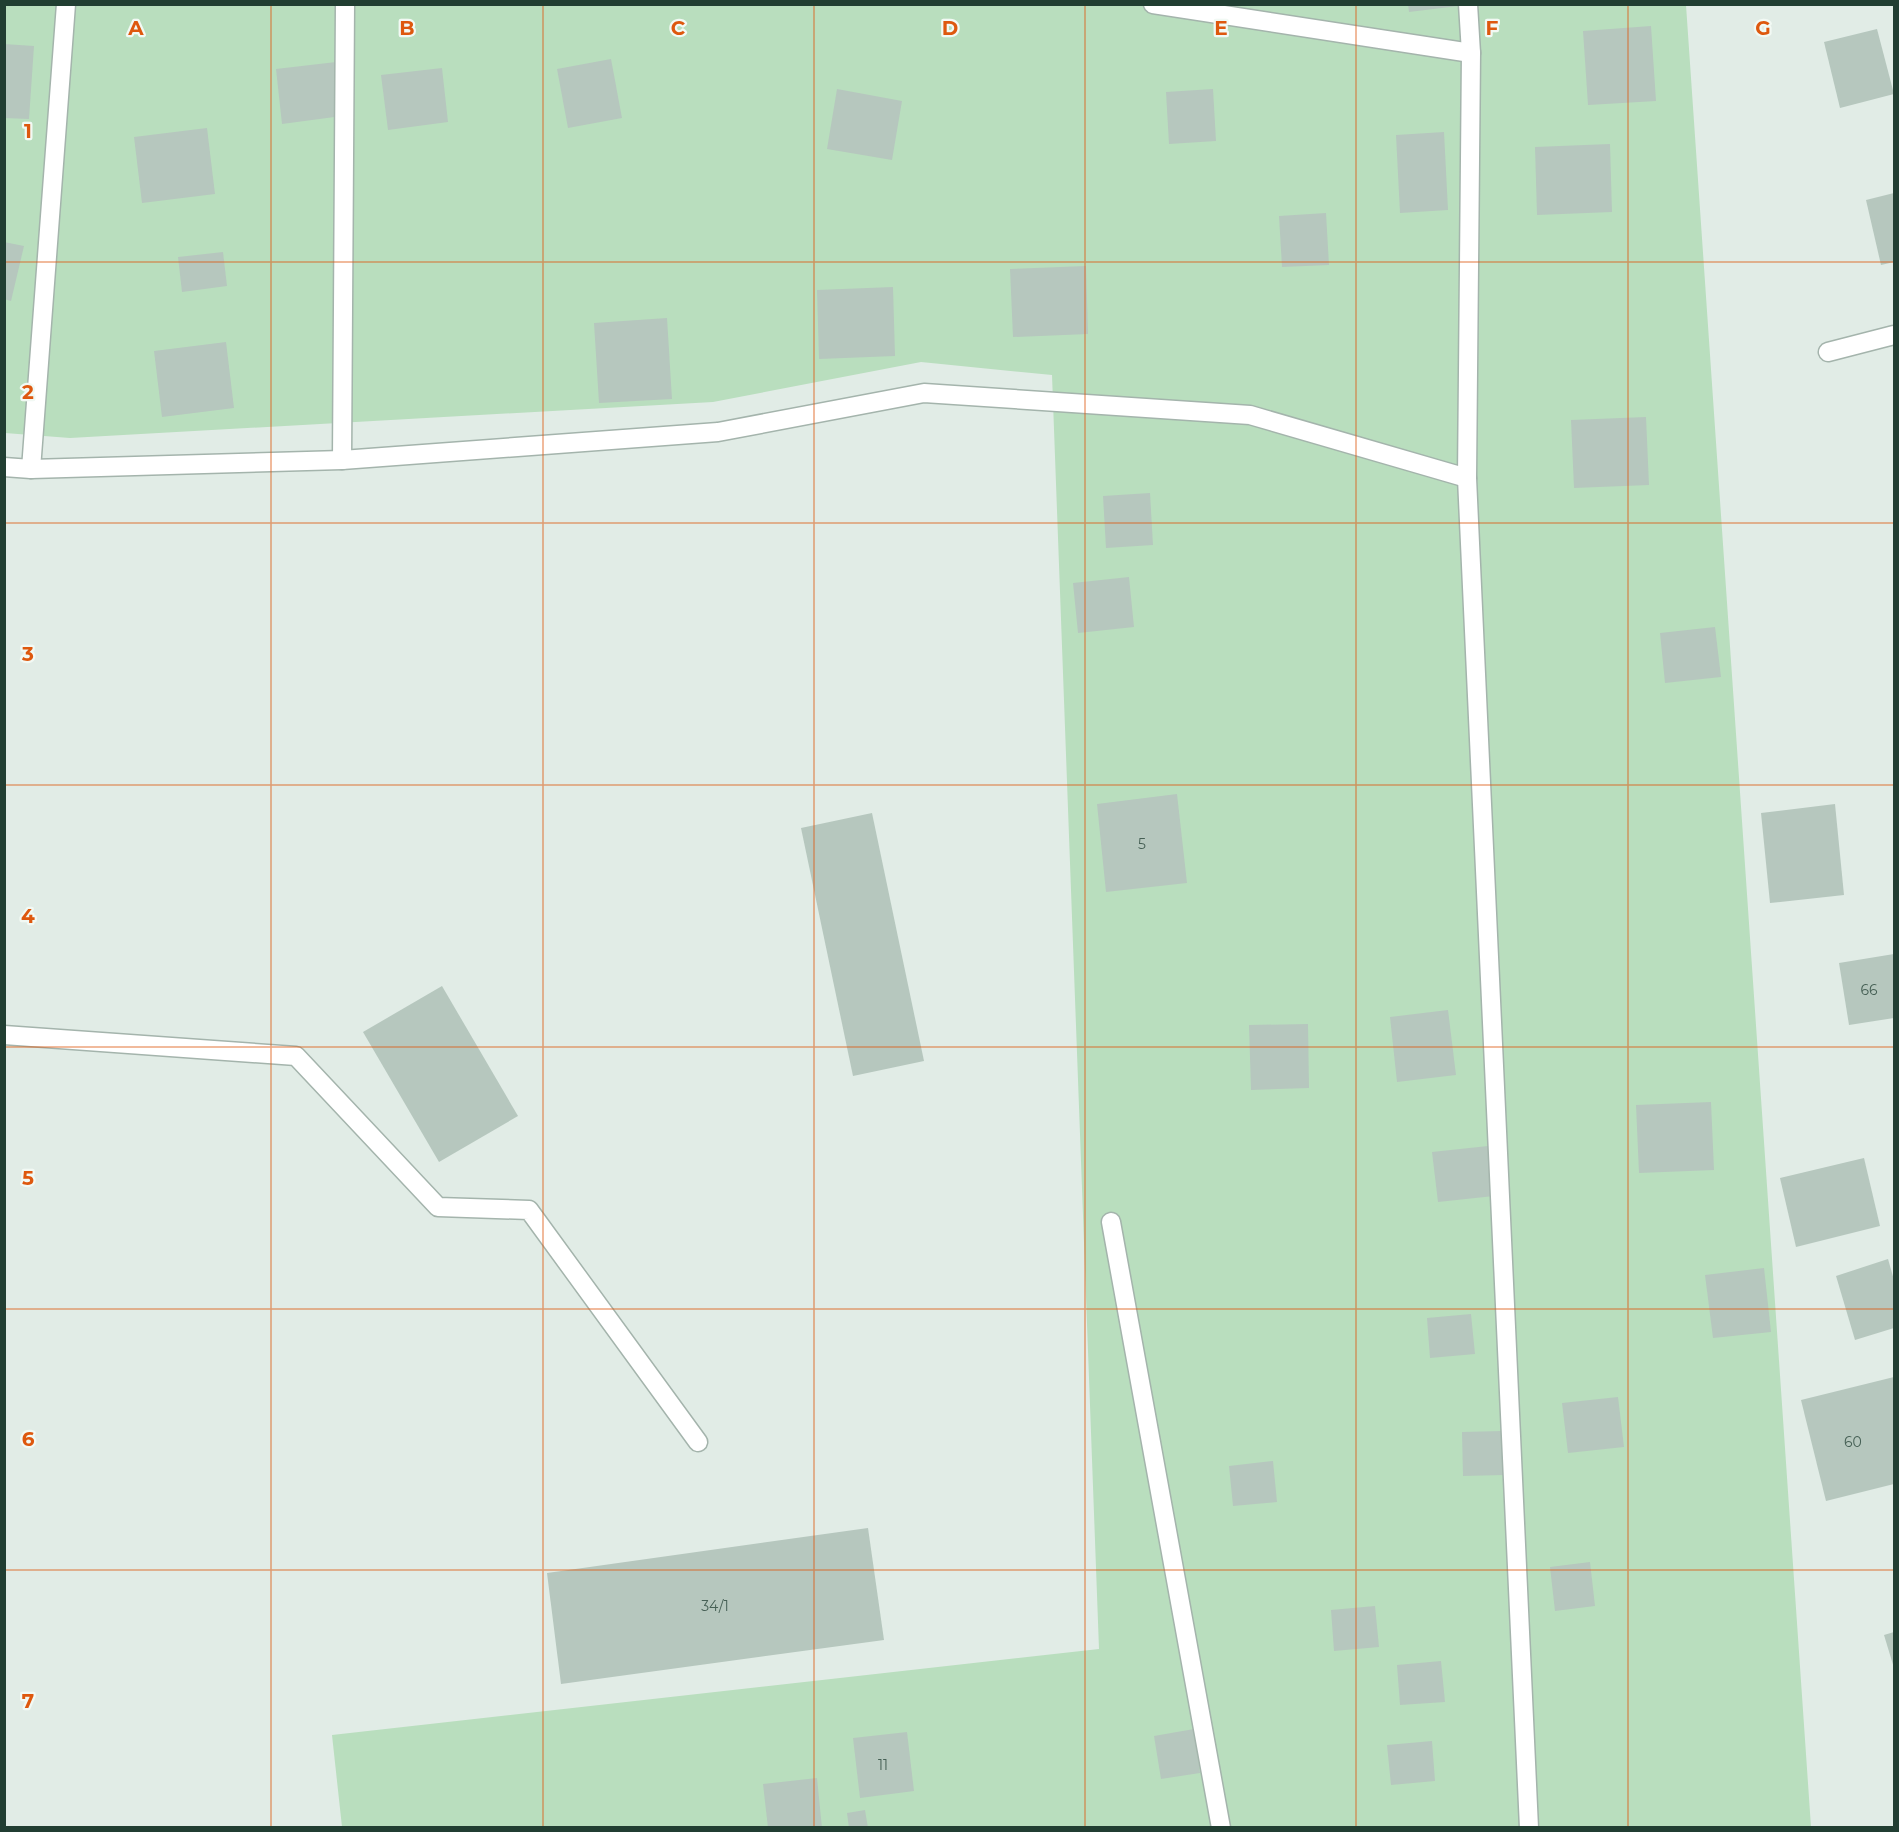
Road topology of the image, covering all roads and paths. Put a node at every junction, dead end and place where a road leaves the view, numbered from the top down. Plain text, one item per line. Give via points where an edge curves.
1 (66, 4) edge
2 (345, 4) edge
3 (1153, 4) edge
4 (1468, 4) edge
5 (1472, 53) junction
6 (1894, 335) edge
7 (1828, 352) dead end
8 (342, 460) junction
9 (4, 467) edge
10 (32, 469) junction
11 (1467, 478) junction
12 (4, 1035) edge
13 (1111, 1222) dead end
14 (698, 1442) dead end
15 (1221, 1827) edge
16 (1529, 1827) edge

1 - 10 street
2 - 8 street
3 - 5 street
4 - 5 street
5 - 11 street
6 - 7 street
8 - 10 street
8 - 11 street via 718,432 924,393 1250,415
9 - 10 street
11 - 16 street
12 - 14 street via 296,1056 438,1207 529,1210
13 - 15 street

